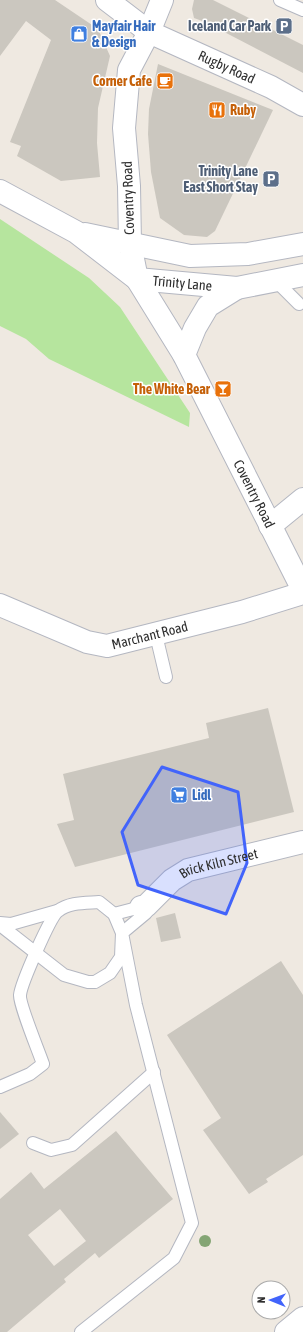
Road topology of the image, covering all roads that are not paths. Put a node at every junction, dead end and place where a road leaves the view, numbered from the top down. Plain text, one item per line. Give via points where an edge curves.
1 (107, 0) edge
2 (162, 0) edge
3 (280, 0) edge
4 (303, 10) edge
5 (149, 32) junction
6 (303, 105) edge
7 (0, 191) edge
8 (76, 232) junction
9 (130, 244) junction
10 (303, 244) edge
11 (303, 275) edge
12 (137, 279) junction
13 (276, 281) junction
14 (237, 288) junction
15 (299, 304) dead end
16 (184, 355) junction
17 (303, 499) edge
18 (270, 526) junction
19 (303, 591) edge
20 (0, 605) edge
21 (156, 635) junction
22 (166, 677) dead end
23 (303, 842) edge
24 (144, 909) junction
25 (57, 912) junction
26 (114, 914) junction
27 (0, 924) edge
28 (122, 933) junction
29 (36, 952) junction
30 (154, 1072) junction
31 (0, 1087) edge
32 (33, 1143) dead end
33 (303, 1318) edge
34 (81, 1332) edge
35 (286, 1332) edge

1 - 5 street, Rugby Road
2 - 5 street, Coventry Road
3 - 4 lane
5 - 6 street, Rugby Road via 271,87
5 - 9 street, Coventry Road via 129,70 124,128
7 - 8 street, Trinity Lane
8 - 9 street, Trinity Lane
8 - 12 street, Trinity Lane
9 - 10 street, Trinity Lane via 190,256 248,254
9 - 12 street, Coventry Road
11 - 13 street, Trinity Lane
12 - 14 street, Trinity Lane
12 - 16 street, Coventry Road
13 - 14 street, Trinity Lane
13 - 15 lane
14 - 16 street via 208,306
16 - 18 street, Coventry Road
17 - 18 street
18 - 19 street, Coventry Road
19 - 21 street, Marchant Road via 250,610
20 - 21 street, Marchant Road via 87,642 107,646
21 - 22 lane
23 - 24 street, Brick Kiln Street via 188,870 172,880
24 - 26 lane
24 - 28 lane
25 - 26 lane via 72,904 99,902
25 - 27 lane via 11,924
25 - 29 lane
26 - 28 lane
27 - 29 lane
28 - 29 lane via 121,957 110,973 96,986 64,975
28 - 30 lane via 136,1005
29 - 31 lane via 20,996 43,1064 30,1074
30 - 32 lane via 72,1145 50,1150
30 - 34 lane via 192,1223 174,1258
33 - 35 street

